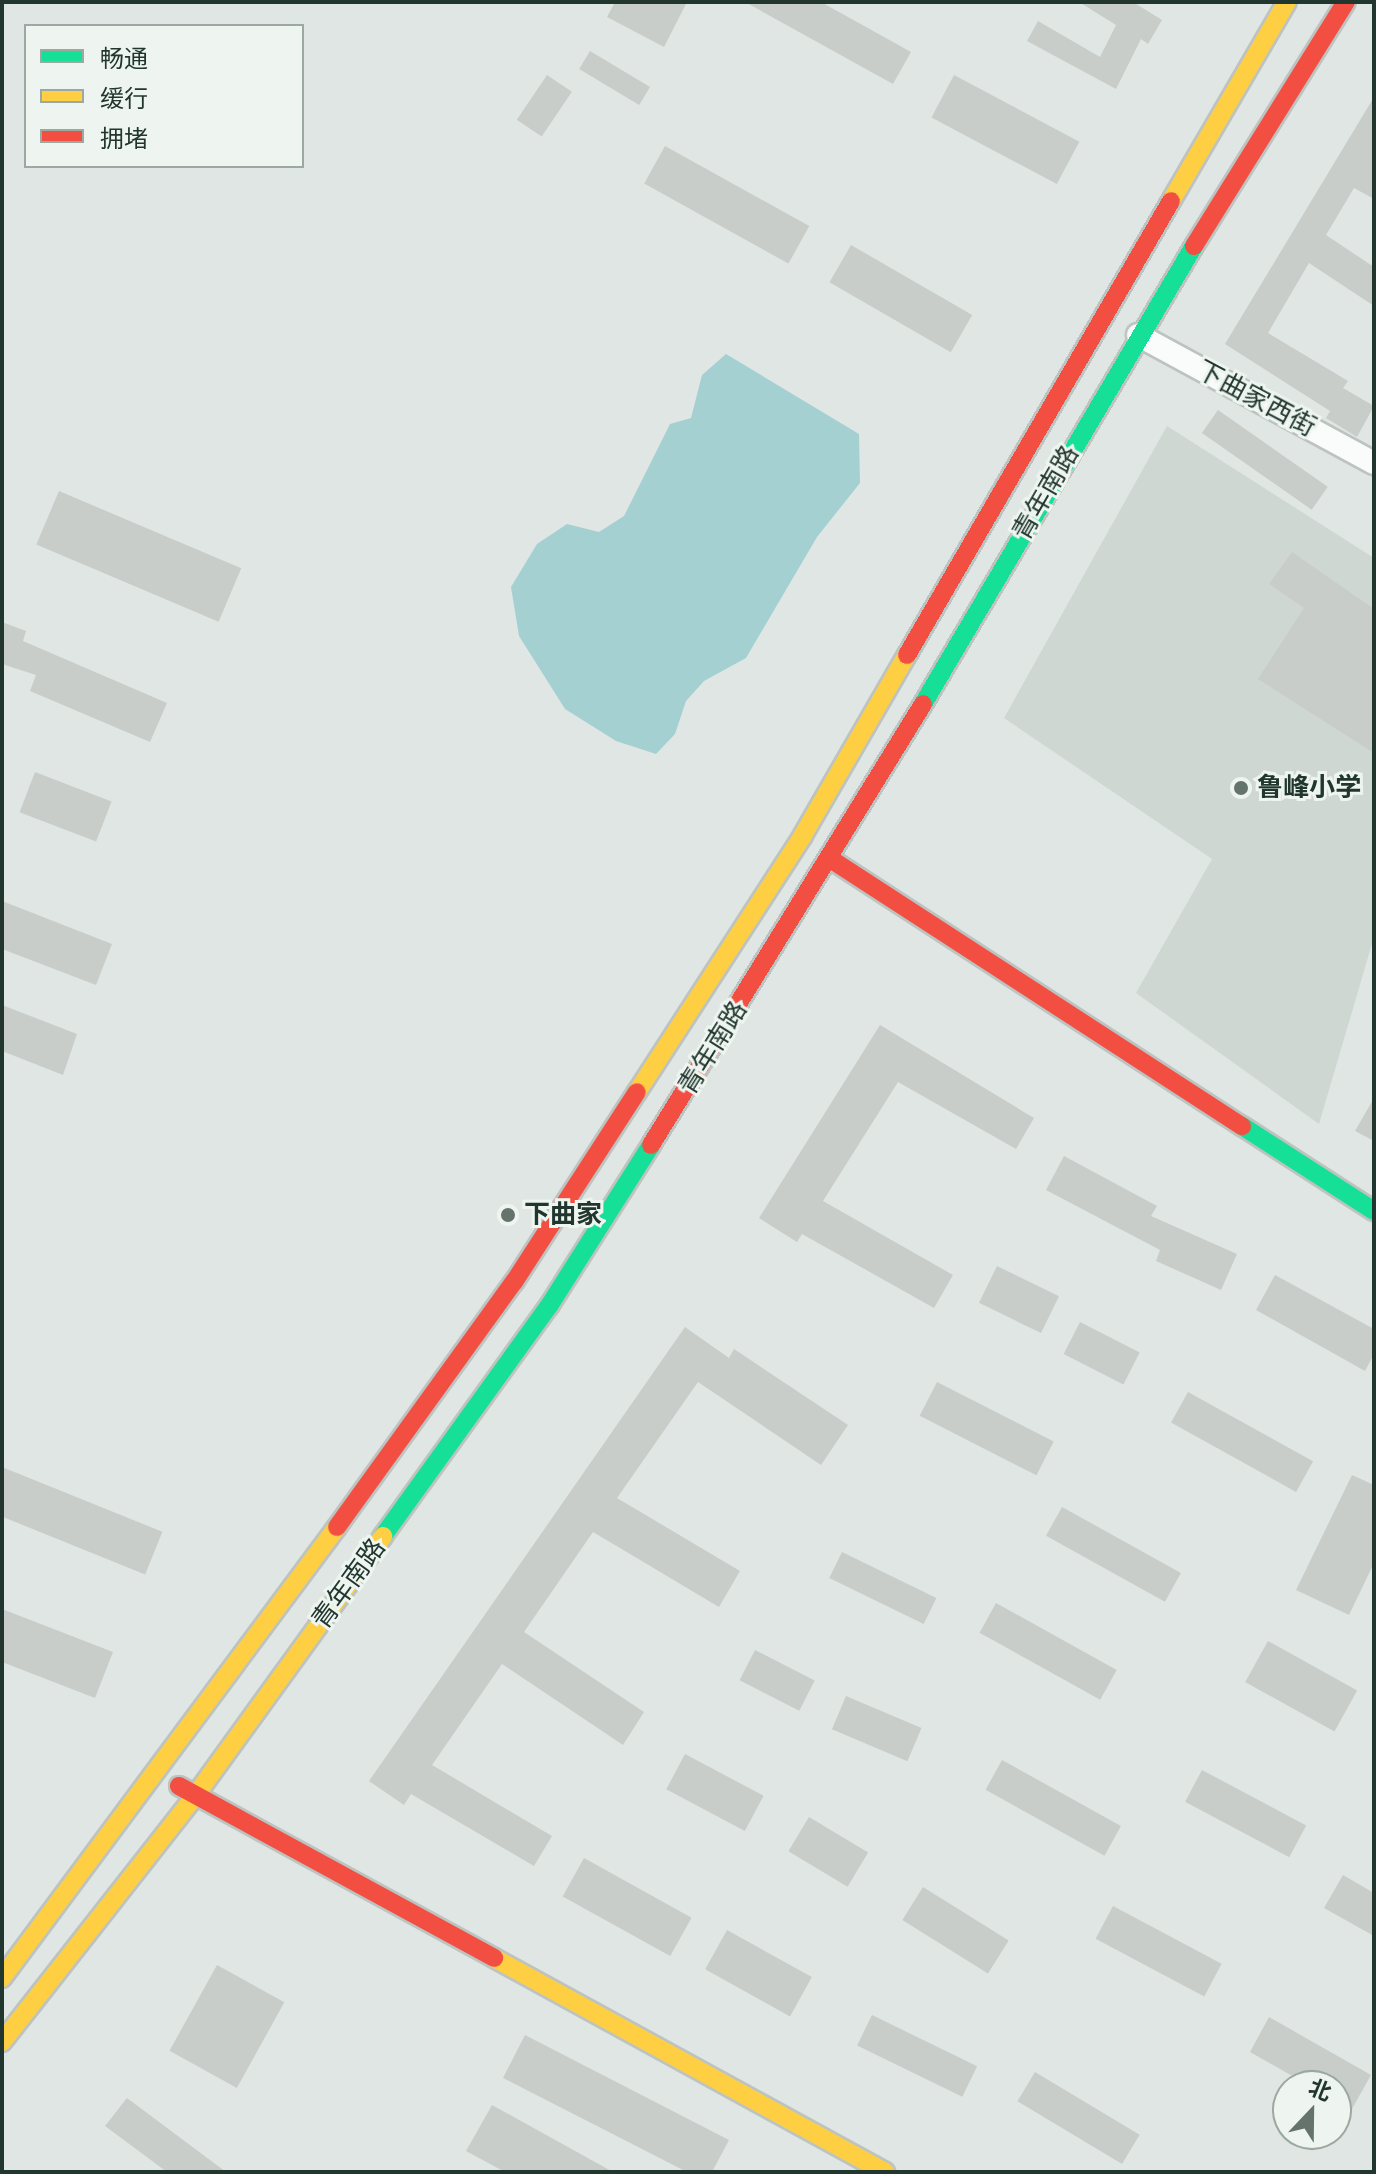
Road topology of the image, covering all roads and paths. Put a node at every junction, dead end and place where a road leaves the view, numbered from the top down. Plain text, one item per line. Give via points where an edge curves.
1 (1287, 2) edge
2 (1346, 2) edge
3 (1138, 335) junction
4 (1374, 463) edge
5 (832, 860) junction
6 (1374, 1211) edge
7 (159, 1774) junction
8 (195, 1796) junction
9 (2, 1978) edge
10 (2, 2042) edge
11 (885, 2172) edge

1 - 7 main road, 青年南路 via 803,835 514,1282
2 - 3 main road, 青年南路
3 - 4 street, 下曲家西街
3 - 5 main road, 青年南路
5 - 6 main road
5 - 8 main road, 青年南路 via 549,1306
7 - 8 main road
7 - 9 main road, 青年南路
8 - 10 main road, 青年南路
8 - 11 main road

